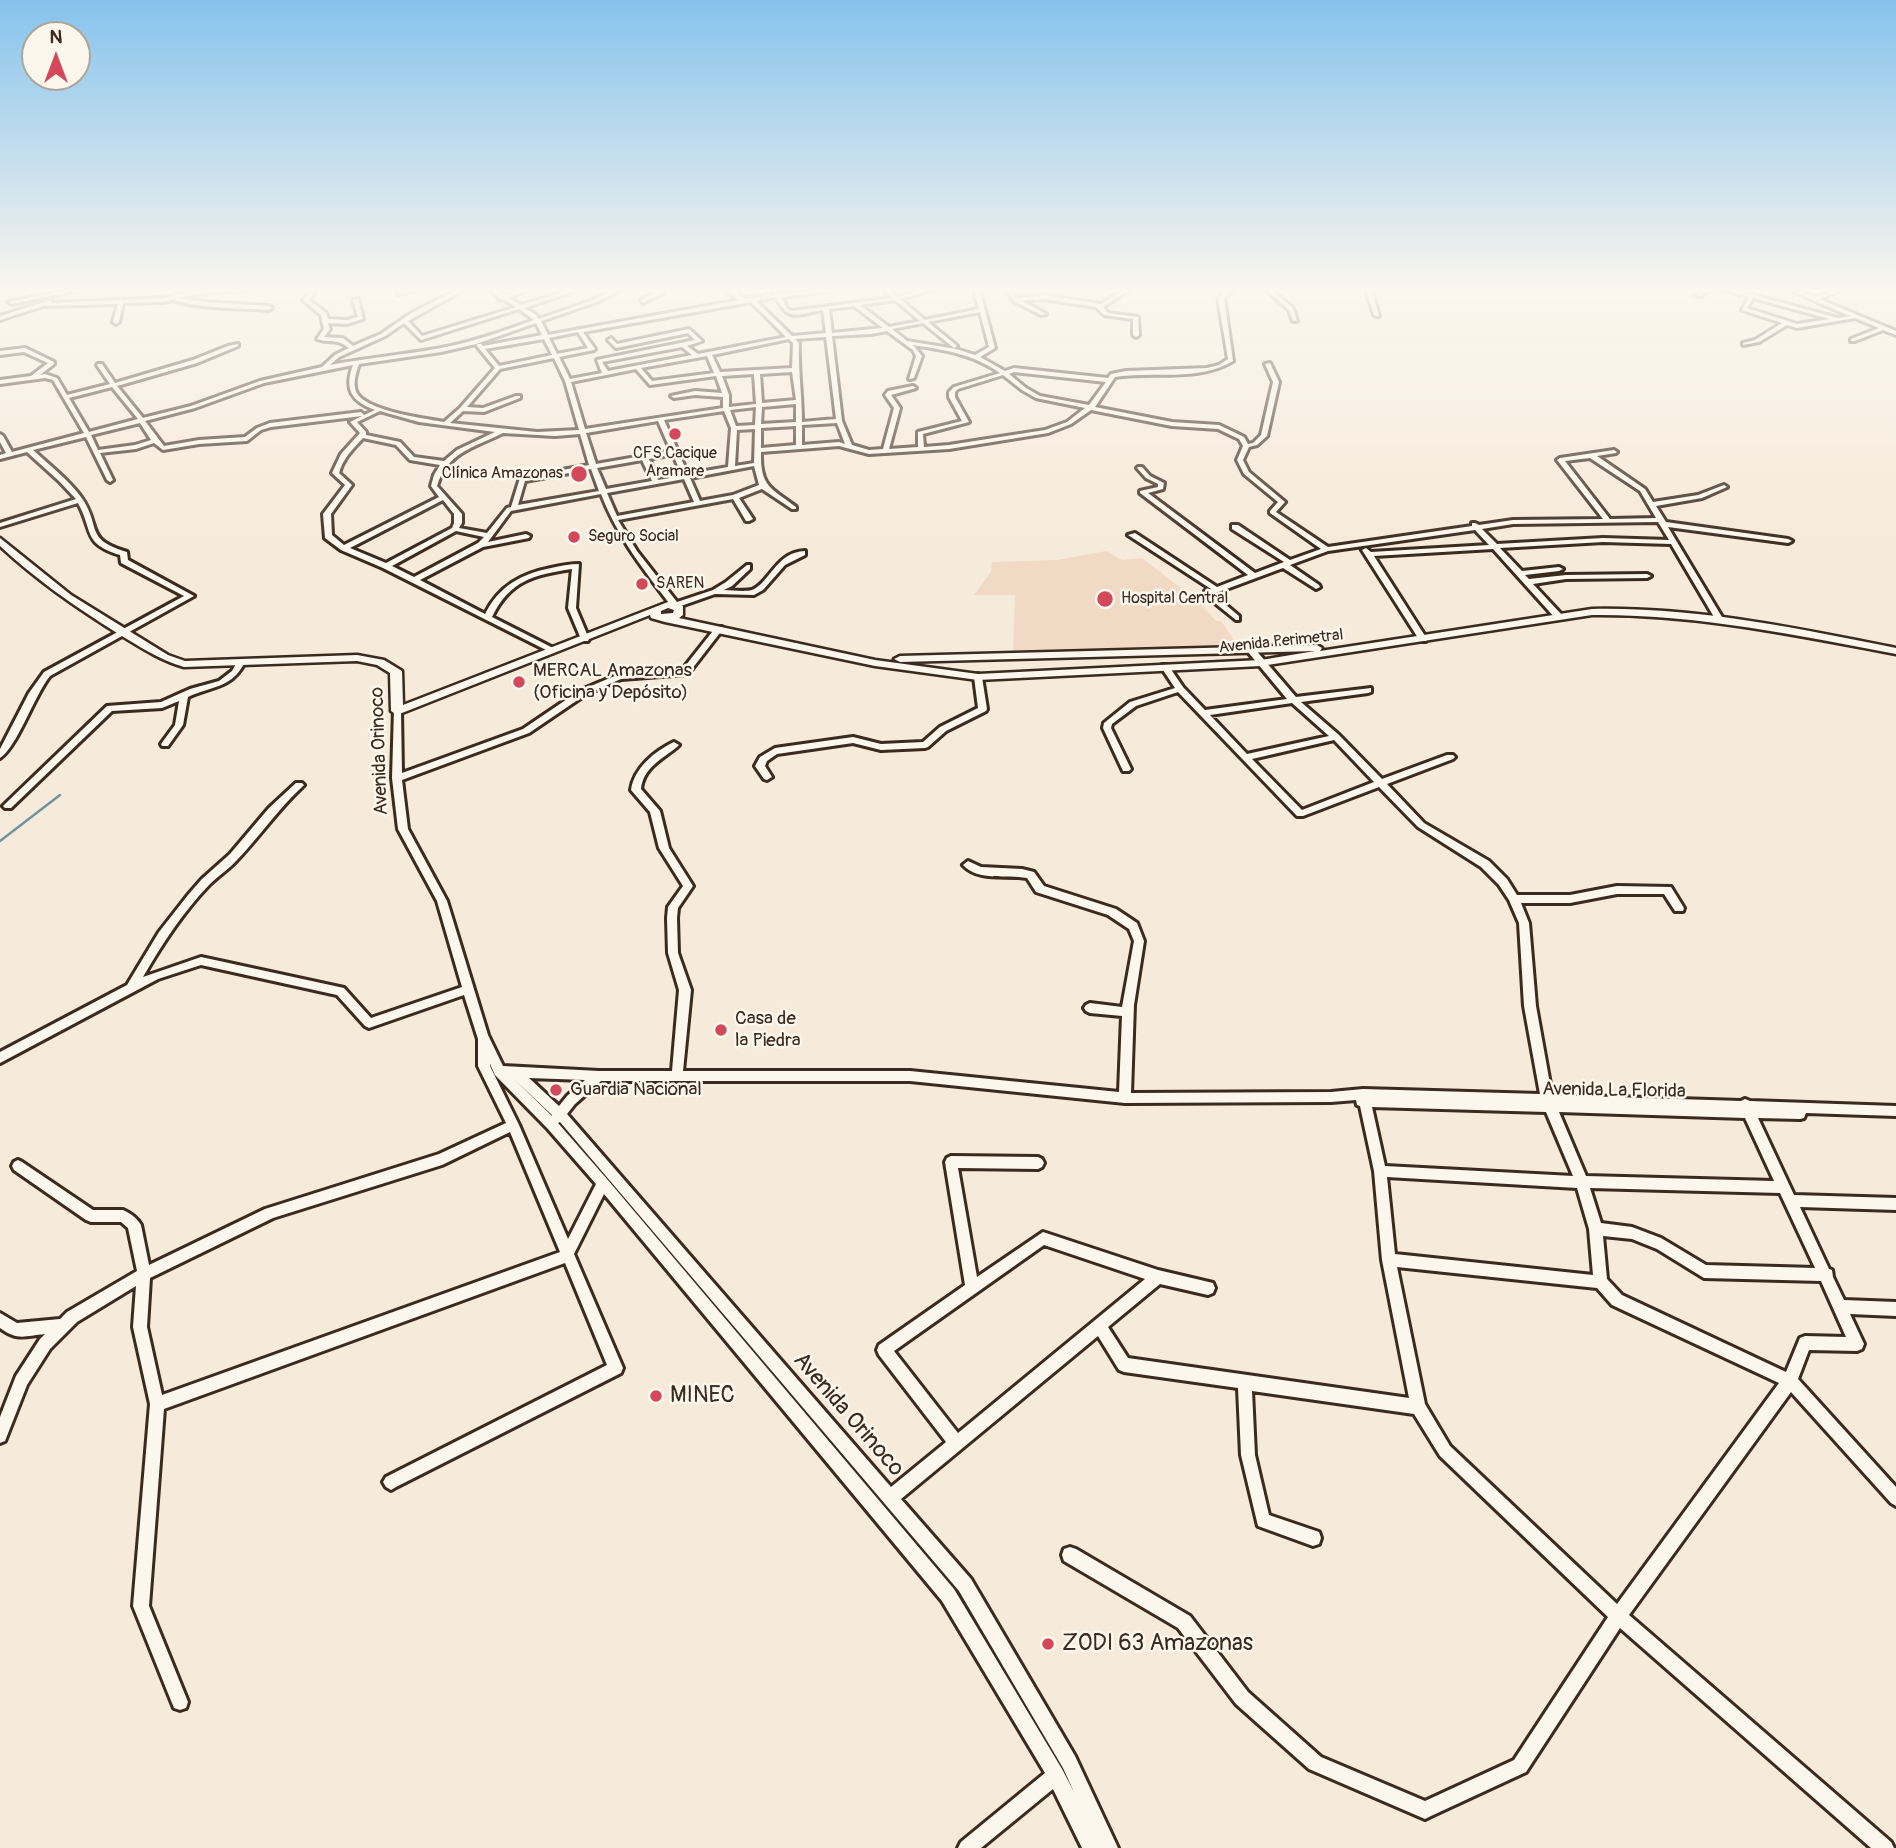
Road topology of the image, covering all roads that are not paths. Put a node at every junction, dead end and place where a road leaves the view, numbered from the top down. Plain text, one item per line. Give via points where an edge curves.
1 (36, 374) edge
2 (105, 374) edge
3 (149, 374) edge
4 (298, 374) edge
5 (352, 374) edge
6 (493, 374) edge
7 (565, 374) edge
8 (604, 374) edge
9 (643, 374) edge
10 (716, 374) edge
11 (718, 374) edge
12 (757, 374) edge
13 (796, 374) edge
14 (833, 374) edge
15 (912, 374) edge
16 (997, 374) edge
17 (1006, 374) edge
18 (1053, 374) edge
19 (1116, 374) edge
20 (1273, 374) edge
21 (32, 377) junction
22 (911, 378) dead end
23 (568, 380) junction
24 (1107, 380) junction
25 (0, 382) edge
26 (113, 387) junction
27 (913, 388) dead end
28 (726, 395) junction
29 (674, 396) dead end
30 (66, 397) junction
31 (518, 397) dead end
32 (799, 402) junction
33 (759, 404) junction
34 (1092, 406) junction
35 (726, 408) junction
36 (462, 410) junction
37 (377, 411) junction
38 (368, 414) junction
39 (660, 419) junction
40 (142, 421) junction
41 (839, 421) junction
42 (446, 423) junction
43 (798, 424) junction
44 (760, 426) junction
45 (734, 428) junction
46 (583, 430) junction
47 (501, 431) junction
48 (88, 435) junction
49 (0, 436) edge
50 (362, 436) junction
51 (154, 441) junction
52 (849, 445) junction
53 (1245, 446) junction
54 (799, 447) junction
55 (921, 448) junction
56 (28, 449) junction
57 (886, 449) junction
58 (757, 450) junction
59 (96, 452) junction
60 (675, 452) junction
61 (1614, 452) dead end
62 (10, 454) junction
63 (1592, 456) junction
64 (0, 457) edge
65 (645, 458) junction
66 (444, 463) junction
67 (757, 464) junction
68 (593, 466) junction
69 (1140, 468) dead end
70 (731, 469) junction
71 (684, 477) junction
72 (110, 480) dead end
73 (656, 482) junction
74 (763, 486) junction
75 (1724, 486) dead end
76 (602, 491) junction
77 (444, 497) junction
78 (735, 497) junction
79 (80, 500) junction
80 (698, 504) junction
81 (1652, 504) junction
82 (514, 508) junction
83 (794, 508) dead end
84 (614, 519) junction
85 (749, 519) dead end
86 (1607, 519) junction
87 (1662, 522) junction
88 (1475, 525) junction
89 (0, 527) edge
90 (1235, 527) dead end
91 (455, 529) junction
92 (487, 535) junction
93 (1132, 535) dead end
94 (526, 536) dead end
95 (0, 541) edge
96 (1788, 541) dead end
97 (1673, 542) junction
98 (1362, 543) junction
99 (481, 545) junction
100 (1494, 546) junction
101 (344, 548) junction
102 (1327, 549) junction
103 (802, 553) dead end
104 (1369, 554) junction
105 (19, 559) junction
106 (1287, 564) junction
107 (386, 566) junction
108 (747, 567) dead end
109 (1559, 569) dead end
110 (1519, 574) junction
111 (1254, 576) junction
112 (1647, 576) dead end
113 (413, 581) junction
114 (1527, 582) junction
115 (1316, 587) dead end
116 (1217, 590) junction
117 (663, 592) junction
118 (714, 592) junction
119 (659, 607) junction
120 (672, 614) junction
121 (1556, 615) junction
122 (1717, 615) junction
123 (487, 618) junction
124 (1236, 618) dead end
125 (631, 621) junction
126 (719, 629) junction
127 (123, 632) junction
128 (1422, 636) junction
129 (584, 639) junction
130 (1896, 649) edge
131 (1251, 650) junction
132 (552, 651) junction
133 (1012, 657) junction
134 (1261, 663) junction
135 (240, 664) junction
136 (1165, 667) junction
137 (1017, 676) junction
138 (978, 677) junction
139 (1181, 689) junction
140 (1368, 690) dead end
141 (184, 695) junction
142 (1295, 702) junction
143 (397, 710) junction
144 (1204, 713) junction
145 (1336, 737) junction
146 (165, 744) dead end
147 (674, 745) dead end
148 (0, 755) edge
149 (1246, 757) junction
150 (1450, 757) dead end
151 (1126, 769) dead end
152 (767, 777) dead end
153 (397, 778) junction
154 (299, 785) dead end
155 (1382, 785) junction
156 (8, 806) dead end
157 (968, 864) dead end
158 (1514, 899) junction
159 (1679, 908) dead end
160 (131, 988) junction
161 (468, 989) junction
162 (1090, 1008) dead end
163 (1128, 1012) junction
164 (482, 1035) junction
165 (0, 1058) edge
166 (507, 1072) junction
167 (677, 1075) junction
168 (599, 1076) junction
169 (1125, 1098) junction
170 (1365, 1098) junction
171 (1549, 1103) junction
172 (1747, 1108) junction
173 (1896, 1111) edge
174 (1896, 1118) edge
175 (556, 1119) junction
176 (513, 1125) junction
177 (1038, 1163) dead end
178 (18, 1166) dead end
179 (1380, 1171) junction
180 (1582, 1182) junction
181 (603, 1183) junction
182 (1787, 1194) junction
183 (1896, 1204) edge
184 (1596, 1229) junction
185 (566, 1255) junction
186 (1389, 1260) junction
187 (144, 1273) junction
188 (1827, 1275) junction
189 (1158, 1277) junction
190 (1600, 1282) junction
191 (1208, 1288) dead end
192 (972, 1289) junction
193 (1840, 1307) junction
194 (1896, 1309) edge
195 (0, 1320) edge
196 (60, 1325) junction
197 (1100, 1326) junction
198 (1790, 1381) junction
199 (1245, 1384) junction
200 (157, 1404) junction
201 (1418, 1407) junction
202 (0, 1436) edge
203 (957, 1444) junction
204 (391, 1482) dead end
205 (890, 1498) junction
206 (1896, 1498) edge
207 (1313, 1538) dead end
208 (1070, 1555) dead end
209 (1618, 1616) junction
210 (180, 1702) dead end
211 (1056, 1775) junction
212 (967, 1848) edge
213 (1092, 1848) edge
214 (1109, 1848) edge
215 (1885, 1848) edge

1 - 21 street
2 - 26 street
3 - 26 street
4 - 40 street
5 - 37 street via 356,397
6 - 36 street
7 - 23 street
8 - 23 street
9 - 10 street via 650,383
11 - 28 street
12 - 33 street
13 - 32 street
14 - 41 street
15 - 22 street
16 - 55 street via 952,392 966,422 920,433
17 - 34 street via 1038,397
18 - 24 street
19 - 24 street
20 - 53 street via 1276,382 1264,436
21 - 25 street
21 - 30 street via 55,379
23 - 46 street
24 - 34 street
26 - 30 street
26 - 40 street
27 - 57 street via 888,395 897,408
28 - 29 street
28 - 35 street
30 - 48 street
31 - 36 street via 484,411
32 - 33 street
32 - 43 street
33 - 35 street
33 - 44 street
34 - 53 street via 1172,424 1219,427 1242,438
34 - 55 street via 1046,432
35 - 39 street
35 - 45 street
36 - 42 street
37 - 38 street
37 - 42 street
38 - 50 street via 352,424 364,430
38 - 51 street via 270,425 247,439 168,449
39 - 46 street
39 - 60 street
40 - 48 street
40 - 51 street
41 - 43 street
41 - 52 street
42 - 47 street
43 - 44 street
43 - 54 street
44 - 45 street
44 - 58 street
45 - 70 street
46 - 47 street via 557,434
46 - 68 street
47 - 66 street
48 - 56 street
48 - 59 street
49 - 62 street
50 - 66 street via 398,443 412,459
50 - 101 street via 340,458 335,473 349,485 327,514 328,536
51 - 59 street
52 - 54 street
52 - 57 street via 869,452
53 - 102 street via 1240,460 1246,473 1282,502 1272,512
54 - 58 street
55 - 57 street
56 - 62 street
56 - 79 street
58 - 67 street
59 - 72 street
60 - 65 street
60 - 71 street
61 - 63 street
62 - 64 street
63 - 81 street via 1643,490
63 - 86 street via 1560,460
65 - 68 street
65 - 73 street
66 - 77 street via 434,485
67 - 70 street
67 - 74 street
68 - 76 street
68 - 82 street via 522,479
69 - 111 street via 1161,483 1161,488 1142,492
70 - 71 street
71 - 73 street
71 - 80 street
73 - 76 street
74 - 78 street
74 - 83 street
75 - 81 street via 1700,497
76 - 82 street
76 - 84 street
77 - 91 street via 458,514
77 - 101 street
78 - 80 street
78 - 85 street
79 - 89 street
79 - 127 street via 93,538 102,547 124,554 124,561 190,596
80 - 84 street
81 - 87 street
82 - 92 street
84 - 117 street
86 - 87 street
86 - 88 street
87 - 96 street
87 - 97 street
88 - 98 street
88 - 100 street
89 - 105 main road, Avenida Orinoco
90 - 106 street
91 - 92 street
91 - 107 street
92 - 99 street
93 - 116 street
94 - 99 street
95 - 105 main road, Avenida Orinoco
97 - 100 street via 1603,540
97 - 122 street
98 - 102 street
98 - 104 street
99 - 113 street
100 - 104 street
100 - 110 street
101 - 107 street
102 - 106 street
103 - 118 street via 782,563 751,593
104 - 128 street
105 - 127 main road, Avenida Orinoco via 67,597
106 - 111 street
106 - 115 street
107 - 113 street
108 - 118 street
109 - 110 street
110 - 114 street
111 - 116 street
112 - 114 street
113 - 123 street
114 - 121 street
116 - 124 street via 1208,593
117 - 119 street
117 - 120 street
118 - 120 street
119 - 120 main road
119 - 120 main road via 655,616
119 - 125 main road
120 - 125 main road
120 - 126 main road, Avenida Perimetral
120 - 133 main road, Avenida Perimetral via 883,659
121 - 122 main road, Avenida Perimetral via 1625,611
121 - 128 main road, Avenida Perimetral
122 - 130 main road, Avenida Perimetral
123 - 129 street via 495,598 510,583 576,566 572,608
123 - 132 street
125 - 129 main road
126 - 138 main road, Avenida Perimetral via 875,663
126 - 153 street via 685,672 620,677 582,693 526,731
127 - 135 main road, Avenida Orinoco via 175,661
127 - 148 street via 47,674
128 - 131 main road, Avenida Perimetral via 1347,647
128 - 134 main road, Avenida Perimetral
129 - 132 main road
131 - 133 main road, Avenida Perimetral
131 - 134 street
132 - 143 main road
133 - 137 main road
134 - 136 main road, Avenida Perimetral
134 - 142 street
135 - 141 street via 222,683
135 - 143 main road, Avenida Orinoco via 356,658 380,662 396,671
136 - 137 main road, Avenida Perimetral
136 - 139 street
137 - 138 main road, Avenida Perimetral
138 - 152 street via 983,709 943,729 925,745 881,747 853,740 775,751 763,758 760,766
139 - 144 street
139 - 151 street via 1133,704 1108,723
140 - 142 street
141 - 146 street via 179,725
141 - 156 street via 156,706 110,708
142 - 144 street
142 - 145 street
143 - 153 street, Avenida Orinoco
144 - 149 street
145 - 149 street
145 - 155 street
147 - 167 street via 644,768 636,779 636,790 655,811 664,848 688,886 673,907 672,918 673,953 685,990
149 - 155 street via 1300,814
150 - 155 street
153 - 161 street, Avenida Orinoco via 403,829 442,901
154 - 160 street via 183,907
155 - 158 street via 1421,825 1485,864
157 - 163 street via 983,872 1004,870 1030,876 1040,889 1112,912 1133,926 1139,941
158 - 159 street via 1570,900 1617,890 1667,890
158 - 171 street via 1524,923 1530,1006
160 - 161 street via 201,961 340,991 369,1023
160 - 165 street
161 - 164 street, Avenida Orinoco
162 - 163 street
163 - 169 street
164 - 166 street, Avenida Orinoco
164 - 176 street via 484,1066
166 - 168 street, Avenida La Florida
166 - 175 street, Avenida Orinoco
167 - 168 street, Avenida La Florida
167 - 169 street, Avenida La Florida via 923,1077
168 - 175 street
169 - 170 street, Avenida La Florida
170 - 171 street, Avenida La Florida
170 - 179 street
171 - 172 street, Avenida La Florida
171 - 180 street
172 - 173 street
172 - 174 street, Avenida La Florida
172 - 182 street
175 - 181 street, Avenida Orinoco
175 - 205 street, Avenida Orinoco
176 - 185 street
176 - 187 street via 442,1159 270,1213
177 - 192 street via 951,1162
178 - 187 street via 91,1216 123,1216 134,1225
179 - 180 street
179 - 186 street
180 - 182 street
180 - 184 street
181 - 185 street
181 - 211 street, Avenida Orinoco via 948,1595
182 - 183 street
182 - 188 street
184 - 188 street via 1632,1233 1661,1244 1704,1271
184 - 190 street
185 - 200 street
185 - 204 street via 615,1368
186 - 190 street
186 - 201 street
187 - 196 street
187 - 200 street via 141,1327
188 - 193 street
189 - 191 street
189 - 192 street via 1043,1238
189 - 197 street
190 - 198 street via 1617,1300
192 - 203 street via 884,1350
193 - 194 street
193 - 198 street via 1857,1344 1805,1343
195 - 196 street via 15,1330
196 - 202 street via 20,1381
197 - 199 street via 1124,1365
197 - 203 street
198 - 206 street
198 - 209 street
199 - 201 street
199 - 207 street via 1248,1455 1263,1521
200 - 210 street via 141,1606
201 - 209 street via 1445,1451
203 - 205 street
205 - 214 street, Avenida Orinoco via 965,1585 1069,1762
208 - 209 street via 1184,1622 1242,1698 1315,1763 1425,1810 1520,1766
209 - 215 street
211 - 212 street
211 - 213 street, Avenida Orinoco

